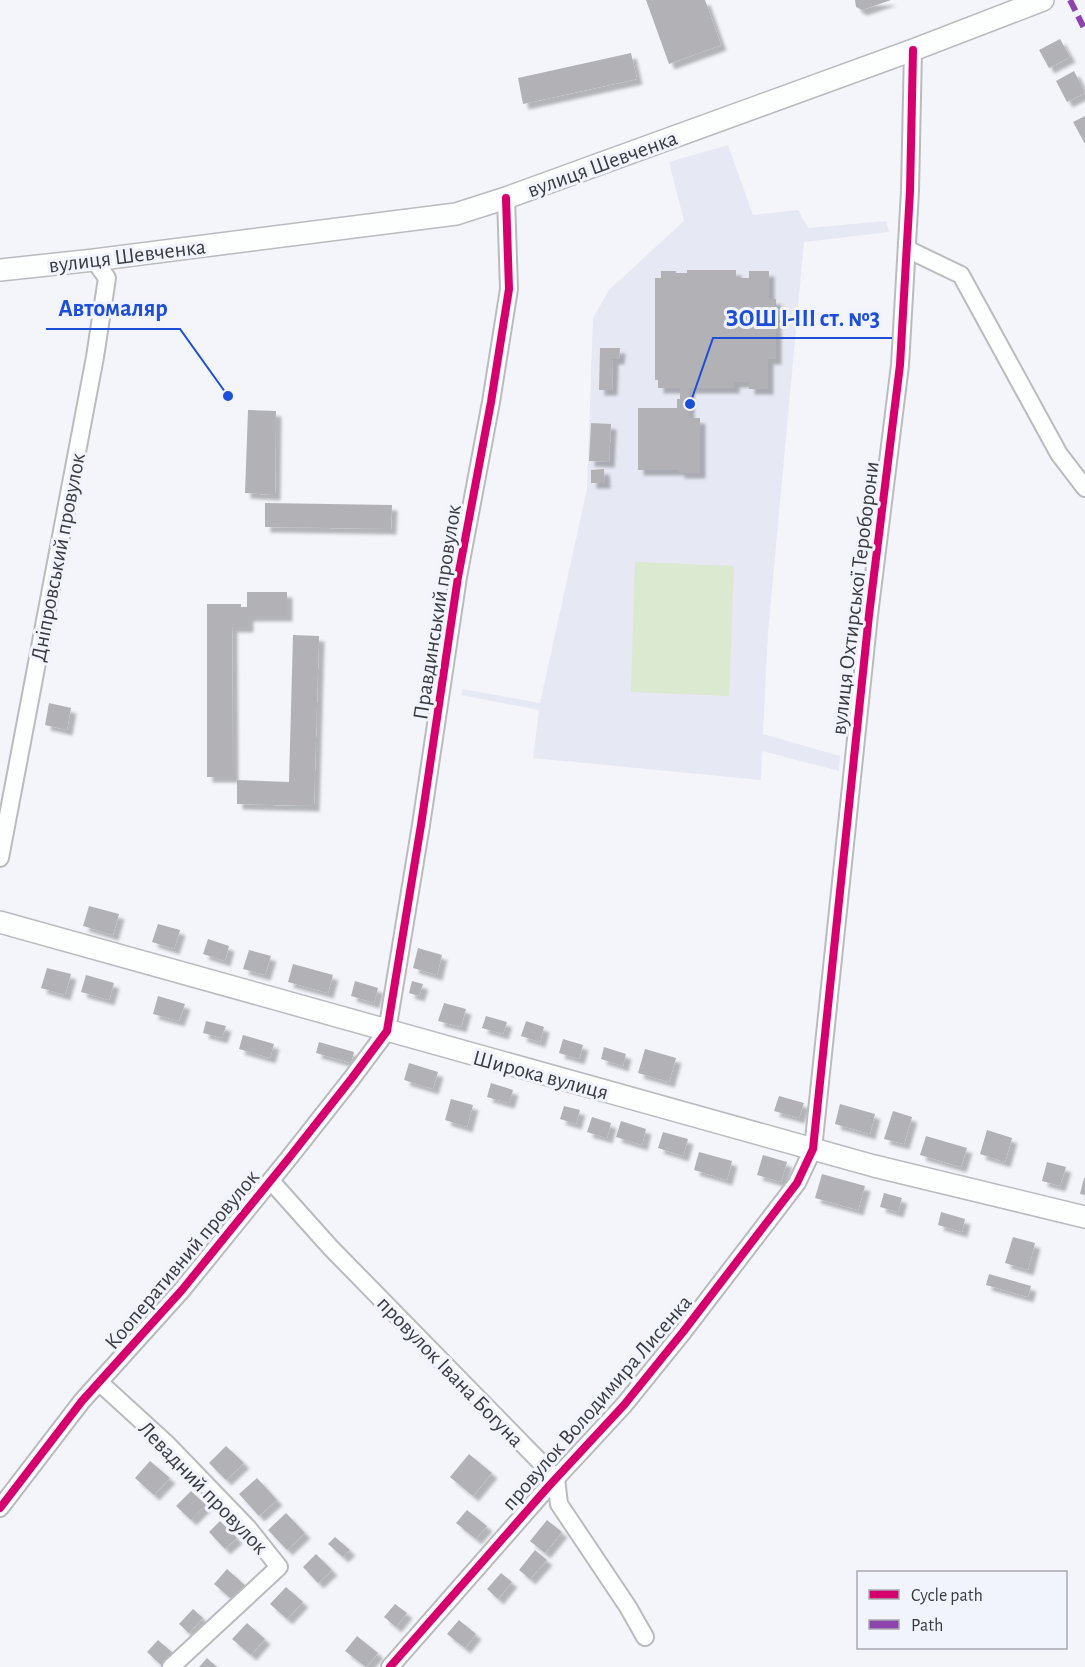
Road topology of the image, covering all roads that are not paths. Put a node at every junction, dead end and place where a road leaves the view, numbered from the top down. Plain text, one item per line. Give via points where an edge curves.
1 (1043, 0) edge
2 (913, 50) junction
3 (506, 198) junction
4 (907, 249) junction
5 (94, 260) junction
6 (0, 270) edge
7 (1085, 488) edge
8 (0, 858) edge
9 (0, 922) edge
10 (387, 1031) junction
11 (813, 1149) junction
12 (271, 1181) junction
13 (1085, 1217) edge
14 (99, 1382) junction
15 (556, 1479) junction
16 (0, 1508) edge
17 (645, 1637) dead end
18 (171, 1667) edge
19 (390, 1667) edge

1 - 2 street, вулиця Шевченка
2 - 3 street, вулиця Шевченка
2 - 4 street, вулиця Охтирської Тероборони
3 - 5 street, вулиця Шевченка via 456,214
3 - 10 street, Правдинський провулок via 509,289 458,577
4 - 7 street via 961,275 1059,454
4 - 11 street, вулиця Охтирської Тероборони via 900,365 869,615
5 - 6 street, вулиця Шевченка
5 - 8 street, Дніпровський провулок via 107,278 97,346
9 - 10 street, Широка вулиця
10 - 11 street, Широка вулиця
10 - 12 street, Кооперативний провулок
11 - 13 street, Широка вулиця
11 - 15 street, провулок Володимира Лисенка via 797,1183 683,1332 624,1405
12 - 14 street, Кооперативний провулок via 182,1290
12 - 15 street, провулок Івана Богуна
14 - 16 street, Кооперативний провулок
14 - 18 street, Левадний провулок via 168,1445 248,1528 279,1567
15 - 17 street via 559,1504
15 - 19 street, провулок Володимира Лисенка

